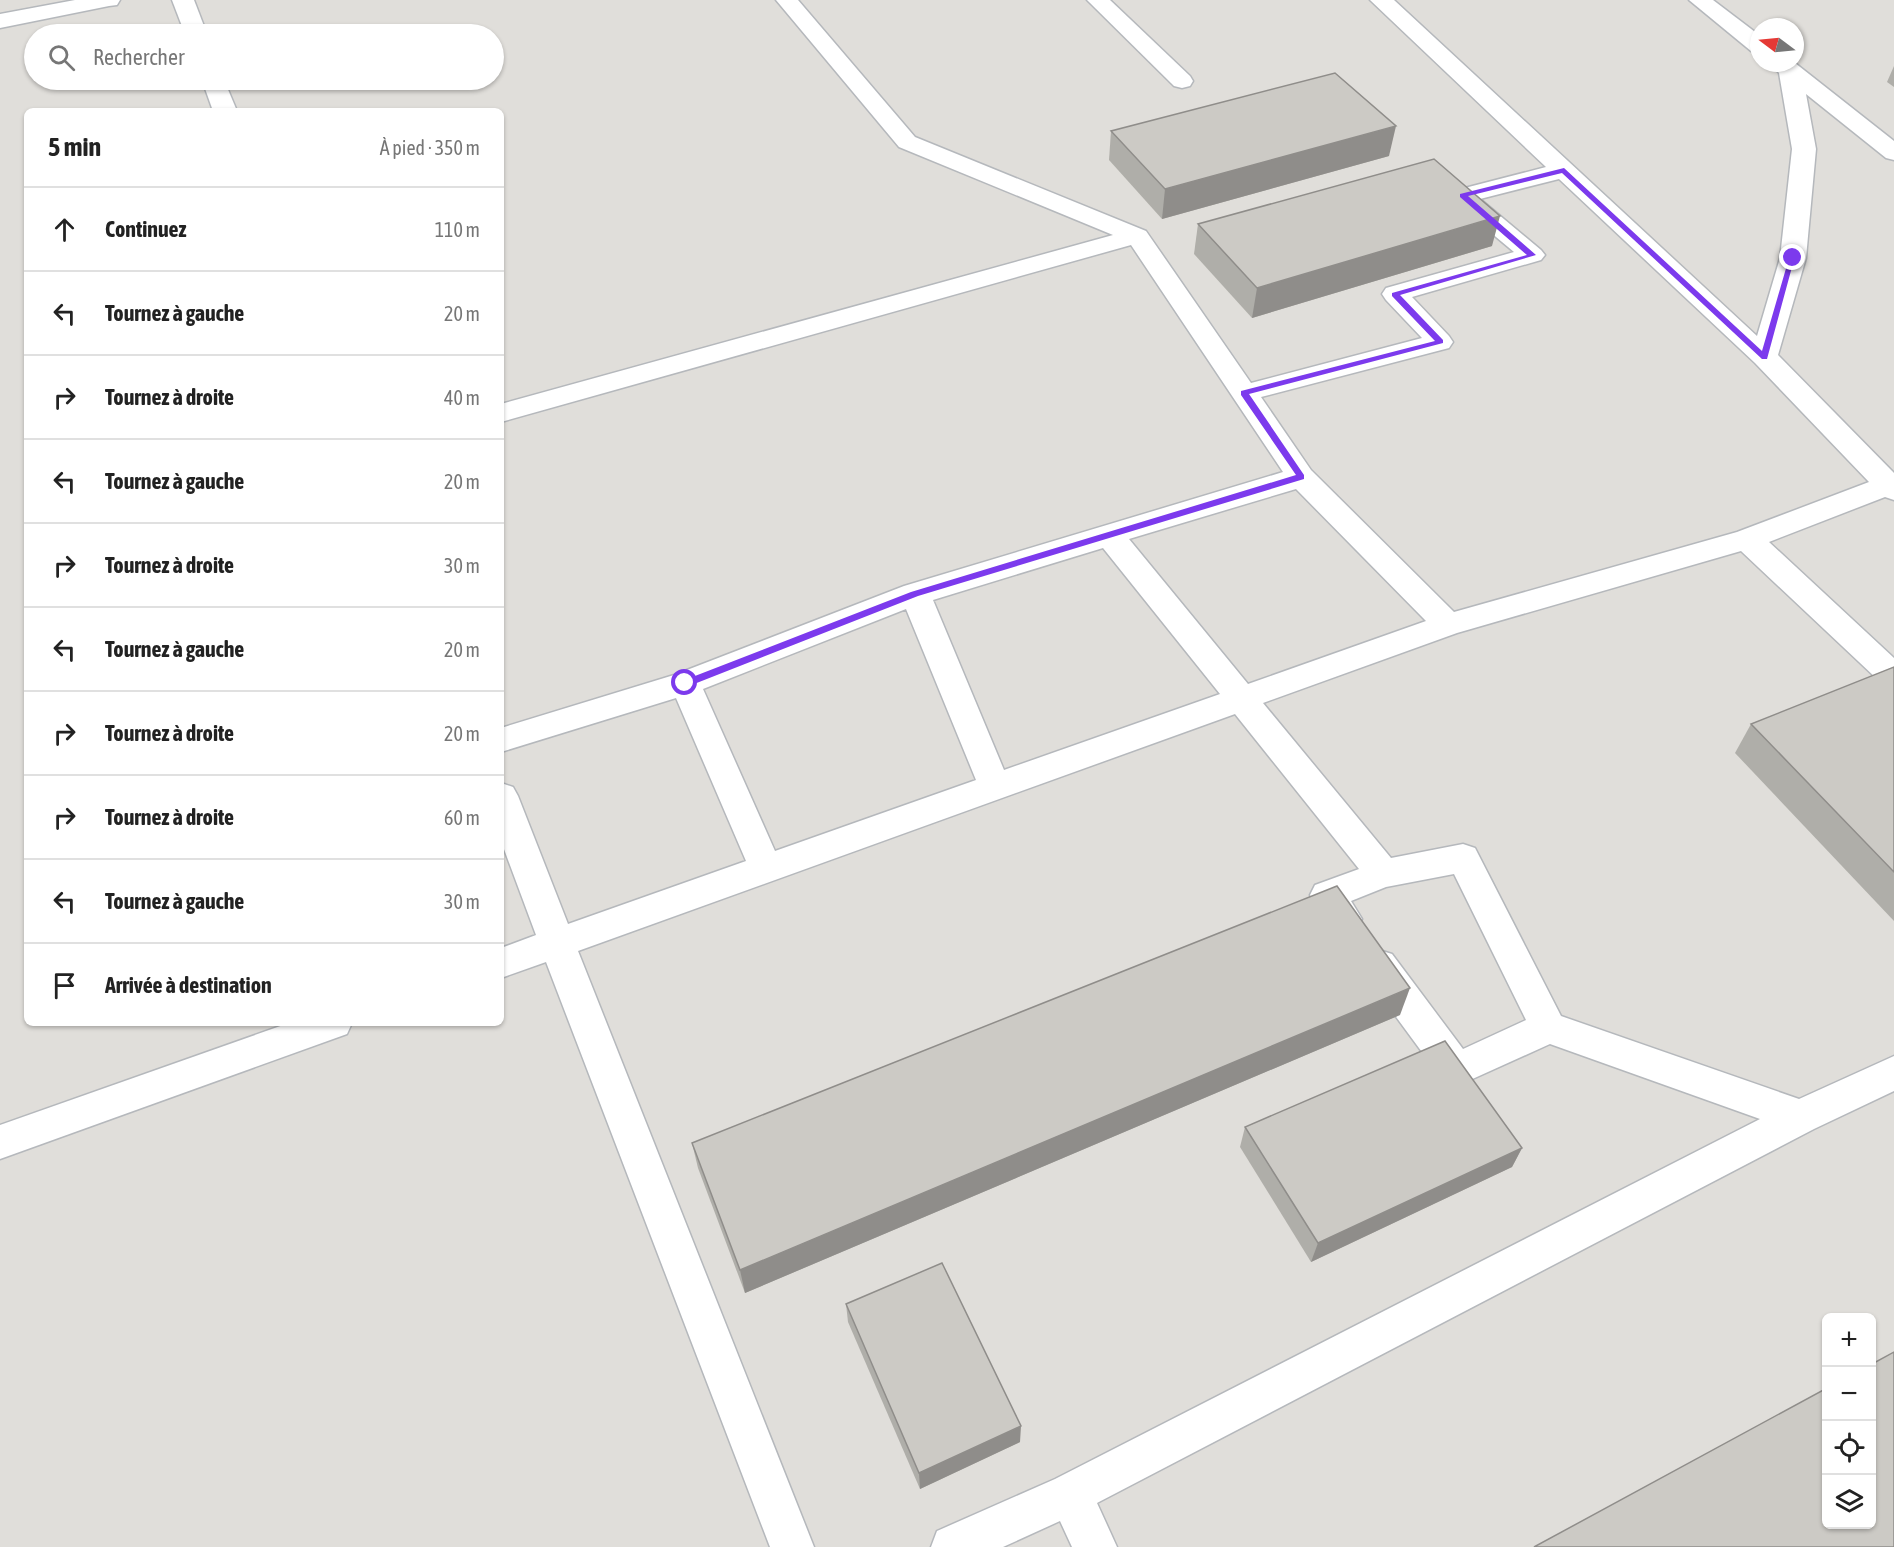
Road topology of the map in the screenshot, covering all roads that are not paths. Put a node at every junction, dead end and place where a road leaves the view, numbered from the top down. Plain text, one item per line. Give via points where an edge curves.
1 (109, 0) edge
2 (183, 0) edge
3 (787, 0) edge
4 (1098, 0) edge
5 (1381, 0) edge
6 (1700, 0) edge
7 (0, 21) edge
8 (192, 24) edge
9 (1750, 39) edge
10 (1786, 72) edge
11 (1793, 72) edge
12 (1182, 81) dead end
13 (217, 90) edge
14 (224, 108) edge
15 (1894, 153) edge
16 (1564, 170) junction
17 (1137, 236) junction
18 (1764, 357) junction
19 (1244, 393) junction
20 (504, 413) edge
21 (1301, 477) junction
22 (1892, 486) edge
23 (1109, 535) junction
24 (1747, 539) junction
25 (915, 594) junction
26 (1448, 625) junction
27 (1887, 669) edge
28 (685, 683) junction
29 (1242, 698) junction
30 (504, 739) edge
31 (995, 787) junction
32 (504, 803) edge
33 (766, 869) junction
34 (1383, 874) junction
35 (558, 943) junction
36 (504, 962) edge
37 (326, 1026) edge
38 (1548, 1027) junction
39 (1894, 1073) edge
40 (1801, 1117) junction
41 (0, 1142) edge
42 (1070, 1494) junction
43 (792, 1547) edge
44 (953, 1547) edge
45 (1095, 1547) edge

1 - 7 lane
2 - 8 lane
3 - 17 lane via 906,142
4 - 12 lane
5 - 16 lane
6 - 9 lane
10 - 18 lane via 1804,149 1793,258
11 - 15 lane
13 - 14 lane
16 - 18 lane
16 - 19 lane via 1462,196 1532,255 1395,294 1440,342
17 - 19 lane
17 - 20 lane
18 - 22 lane
19 - 21 lane
21 - 23 lane
21 - 26 lane
22 - 24 lane
23 - 25 lane
23 - 29 lane
24 - 26 lane
24 - 27 lane
25 - 28 lane
25 - 31 lane
26 - 29 lane
28 - 30 lane
28 - 33 lane
29 - 31 lane
29 - 34 lane
31 - 33 lane
32 - 35 lane
33 - 35 lane
34 - 38 lane via 1462,858
34 - 38 lane via 1327,895 1457,1070
35 - 36 lane
35 - 43 lane
37 - 41 lane
38 - 40 lane
39 - 40 lane
40 - 42 lane
42 - 44 lane
42 - 45 lane

